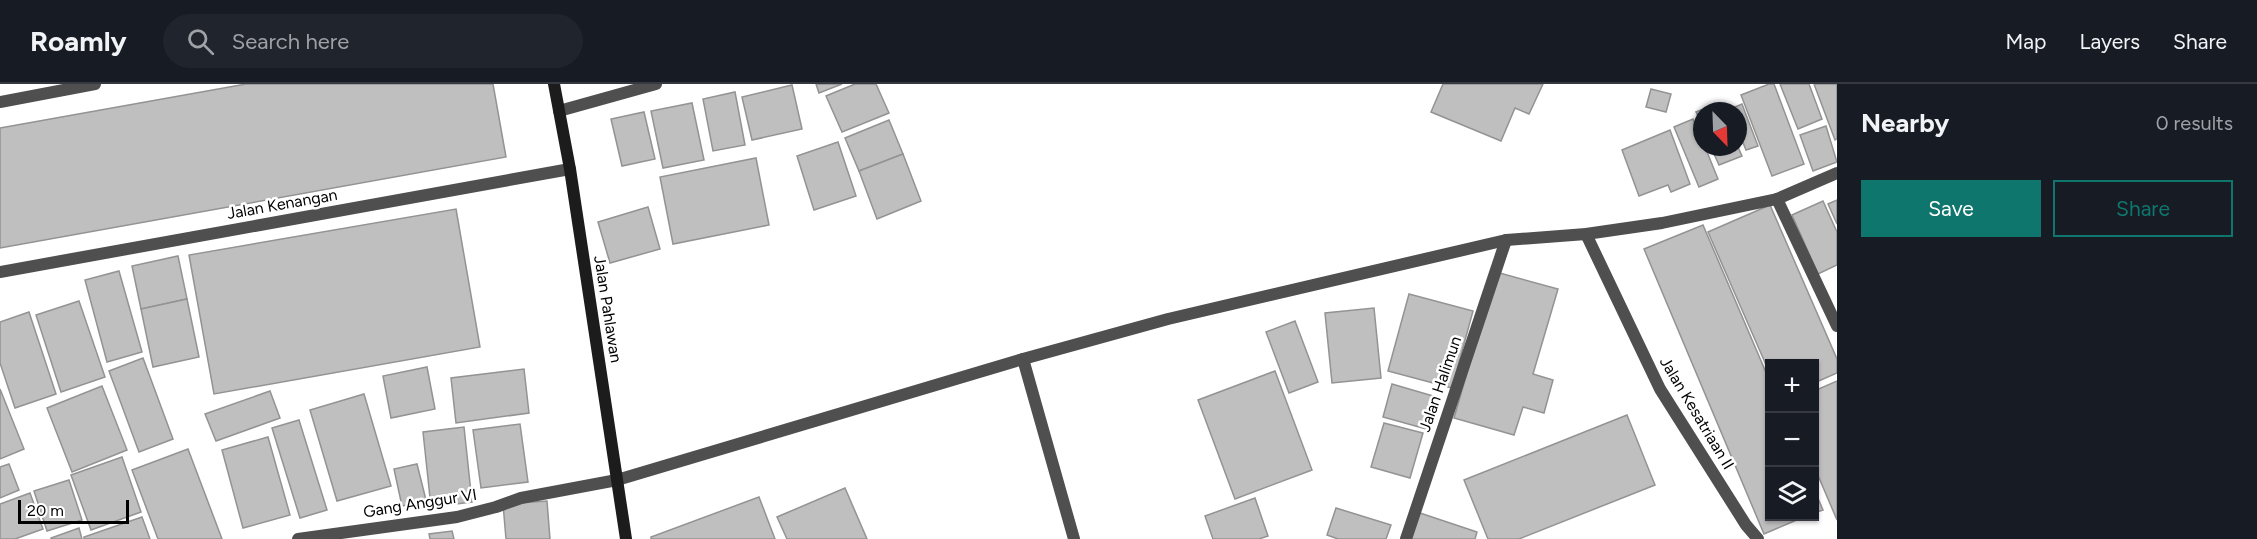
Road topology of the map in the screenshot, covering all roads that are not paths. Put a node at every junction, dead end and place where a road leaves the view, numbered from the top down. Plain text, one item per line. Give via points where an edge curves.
1 (95, 84) edge
2 (554, 84) edge
3 (656, 84) edge
4 (0, 102) edge
5 (559, 111) junction
6 (570, 169) junction
7 (1837, 172) edge
8 (1777, 199) junction
9 (1586, 234) junction
10 (1506, 240) junction
11 (0, 272) edge
12 (1837, 326) edge
13 (1023, 358) junction
14 (617, 480) junction
15 (298, 539) edge
16 (626, 539) edge
17 (1074, 539) edge
18 (1406, 539) edge
19 (1758, 539) edge

1 - 4 street
2 - 5 main road, Jalan Pahlawan
3 - 5 street
5 - 6 main road, Jalan Pahlawan
6 - 11 street, Jalan Kenangan
6 - 14 main road, Jalan Pahlawan
7 - 8 street, Gang Anggur VI
8 - 9 street, Gang Anggur VI
8 - 12 street
9 - 10 street, Gang Anggur VI
9 - 19 street, Jalan Kesatriaan II via 1660,389
10 - 13 street, Gang Anggur VI via 1168,319
10 - 18 street, Jalan Halimun
13 - 14 street, Gang Anggur VI
13 - 17 street
14 - 15 street, Gang Anggur VI via 520,498 457,517
14 - 16 main road, Jalan Pahlawan

